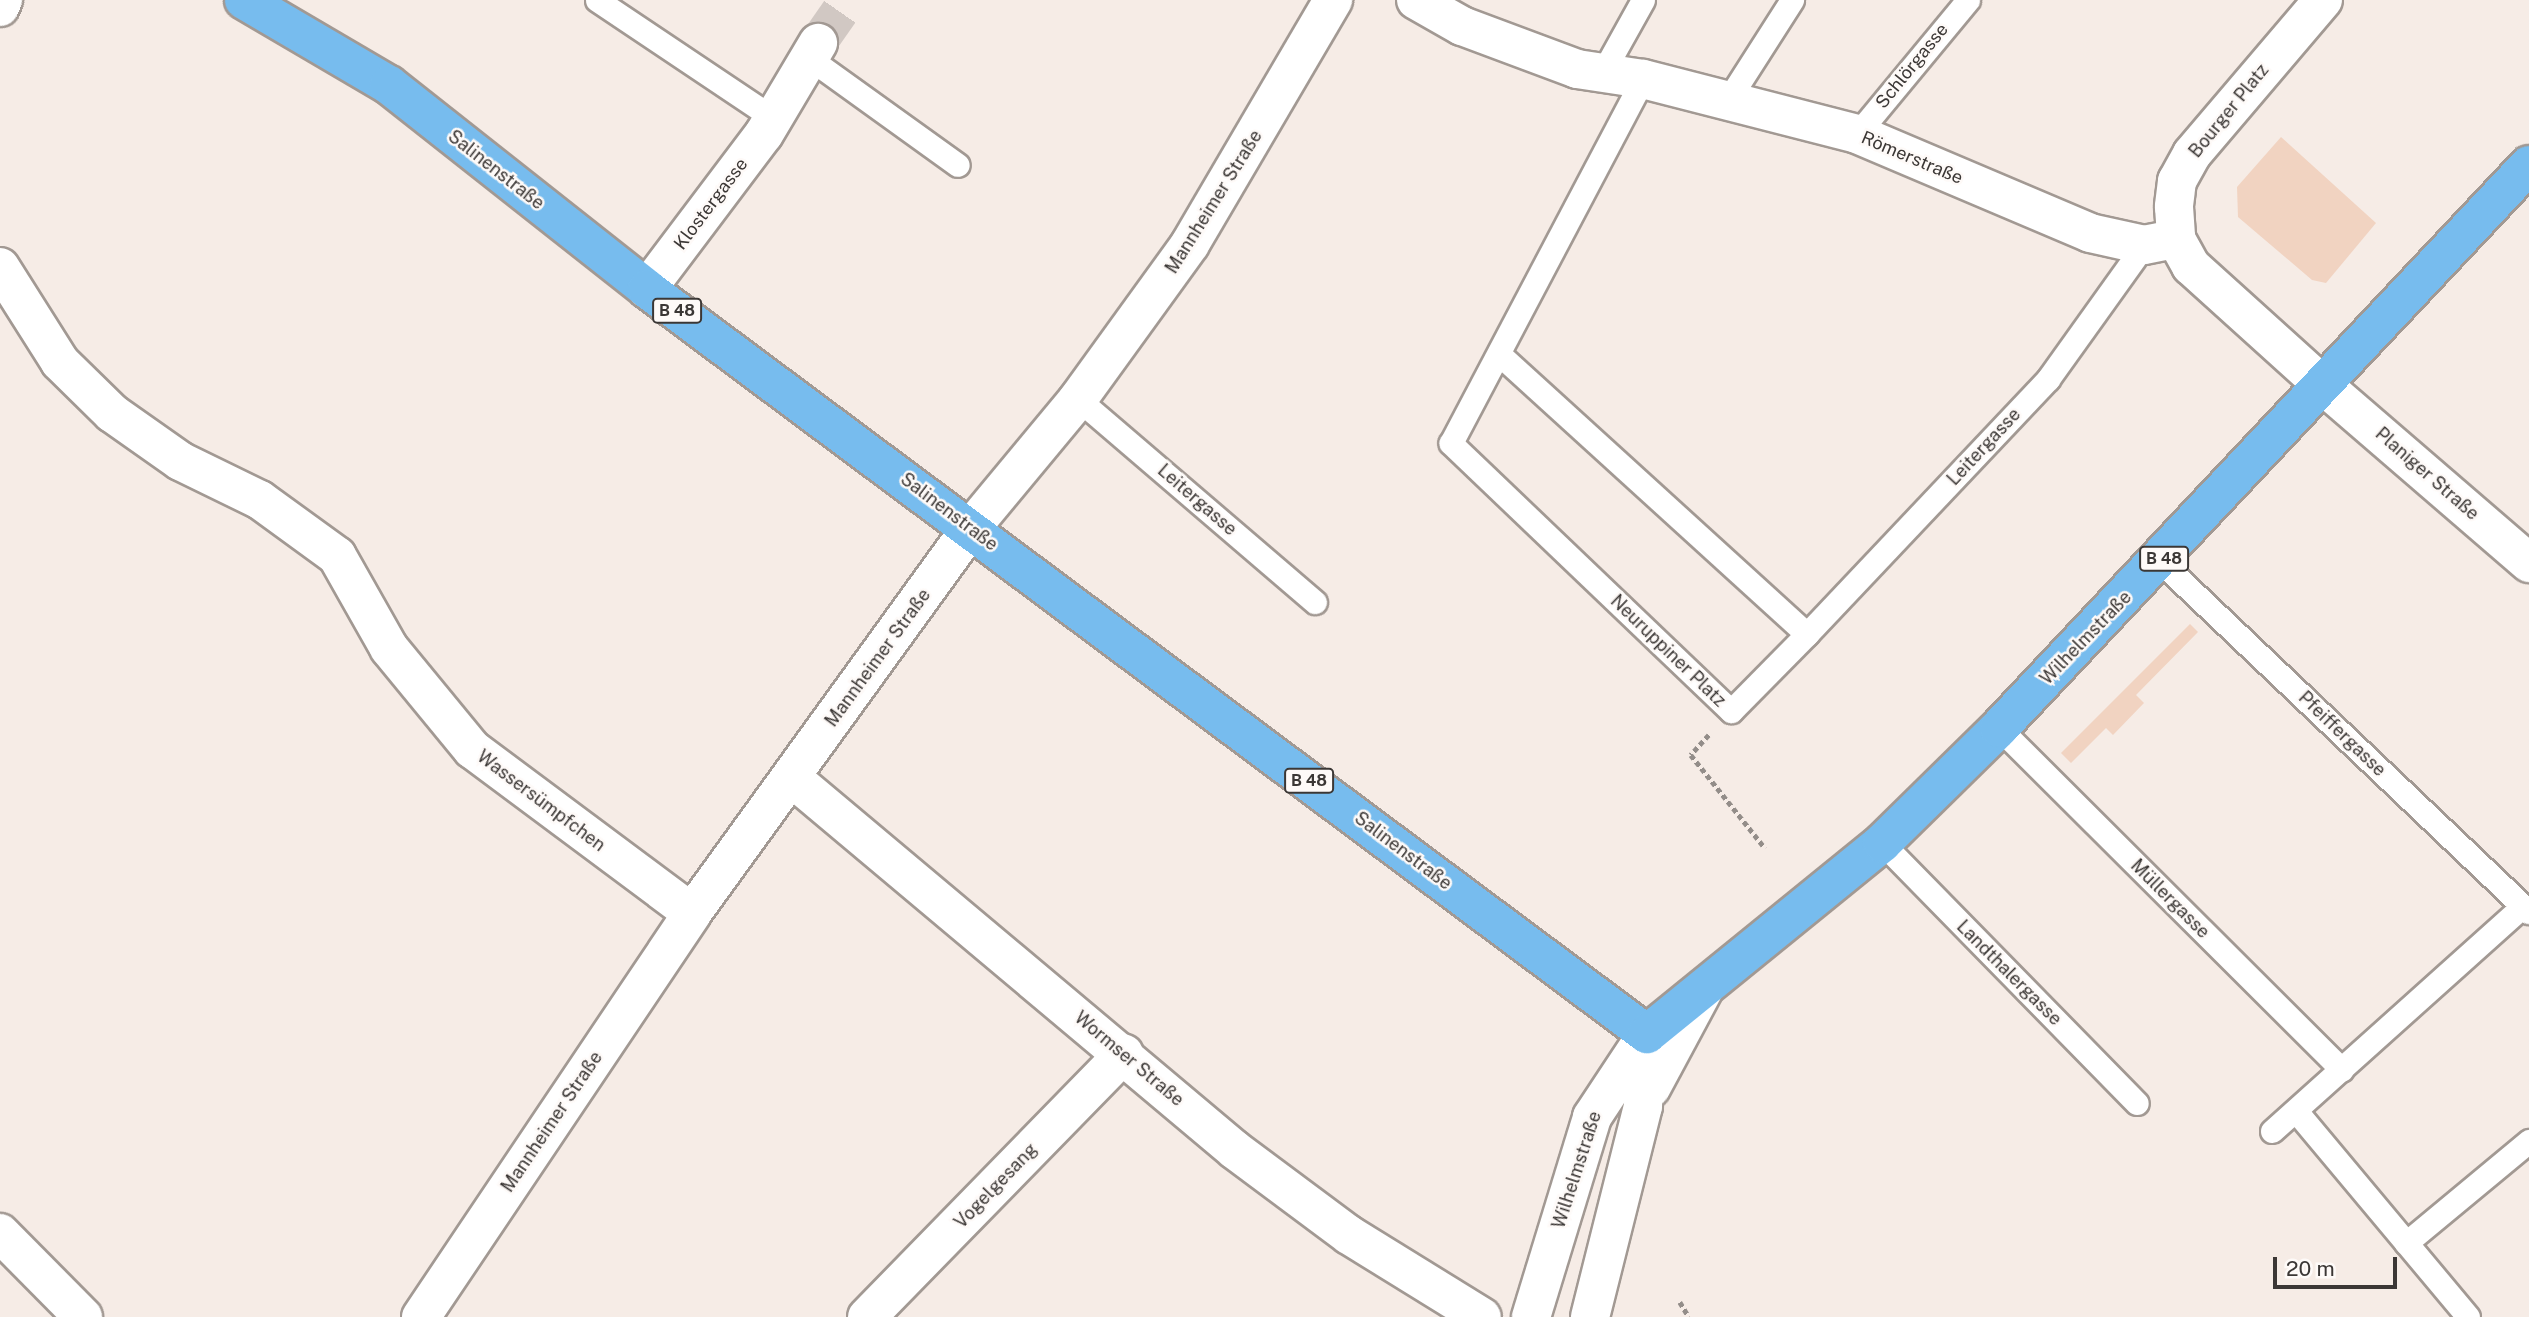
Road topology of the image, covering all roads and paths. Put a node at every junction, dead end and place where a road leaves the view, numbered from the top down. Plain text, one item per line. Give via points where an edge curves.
1 (3, 0) edge
2 (244, 0) edge
3 (597, 0) edge
4 (1333, 0) edge
5 (1416, 0) edge
6 (1643, 0) edge
7 (1792, 0) edge
8 (1968, 0) edge
9 (2323, 0) edge
10 (0, 7) edge
11 (813, 50) joint
12 (1604, 70) junction
13 (1643, 79) junction
14 (1728, 100) junction
15 (773, 118) junction
16 (1857, 134) junction
17 (2529, 165) edge
18 (958, 166) dead end
19 (2160, 242) junction
20 (1, 275) edge
21 (647, 289) junction
22 (1499, 354) junction
23 (2324, 386) junction
24 (1078, 399) junction
25 (971, 528) junction
26 (2161, 562) junction
27 (2529, 563) edge
28 (1315, 602) dead end
29 (1807, 634) junction
30 (1731, 711) junction
31 (1999, 727) junction
32 (792, 778) junction
33 (1882, 843) junction
34 (1765, 848) dead end
35 (2526, 909) edge
36 (692, 913) junction
37 (1703, 991) junction
38 (1647, 1034) junction
39 (1125, 1054) junction
40 (2342, 1070) junction
41 (2137, 1103) dead end
42 (1643, 1106) junction
43 (2296, 1111) junction
44 (2272, 1131) dead end
45 (2529, 1140) edge
46 (0, 1233) edge
47 (2406, 1242) junction
48 (1680, 1301) dead end
49 (83, 1317) edge
50 (421, 1317) edge
51 (867, 1317) edge
52 (1482, 1317) edge
53 (1531, 1317) edge
54 (1590, 1317) edge
55 (1689, 1317) edge
56 (2468, 1317) edge

1 - 10 street
2 - 21 main road, Salinenstraße / B 48 via 388,85
3 - 15 lane
4 - 24 street, Mannheimer Straße via 1239,168
5 - 12 street, Römerstraße via 1531,55
6 - 12 lane
7 - 14 lane
8 - 16 lane, Schlörgasse
9 - 19 street, Bourger Platz via 2192,154 2177,181
11 - 15 street, Klostergasse
11 - 18 lane, Klostergasse
12 - 13 street, Römerstraße
13 - 14 street, Römerstraße
13 - 22 lane
14 - 16 street, Römerstraße
15 - 21 street, Klostergasse
16 - 19 street, Römerstraße via 2090,233
17 - 23 main road, Wilhelmstraße / B 48
19 - 23 street
19 - 29 lane, Leitergasse via 2048,379
20 - 36 street, Wassersümpfchen via 60,362 112,413 180,461 260,500 337,556 389,648 472,749
21 - 25 main road, Salinenstraße / B 48
22 - 29 lane
22 - 30 lane, Neuruppiner Platz via 1451,443
23 - 26 main road, Wilhelmstraße / B 48
23 - 27 street, Planiger Straße
24 - 25 street, Mannheimer Straße
24 - 28 lane, Leitergasse
25 - 32 street, Mannheimer Straße
25 - 38 main road, Salinenstraße / B 48
26 - 31 main road, Wilhelmstraße / B 48
26 - 35 lane, Pfeiffergasse
29 - 30 lane, Neuruppiner Platz
30 - 34 path via 1691,755
31 - 33 main road, Wilhelmstraße / B 48
31 - 40 lane, Müllergasse
32 - 36 street, Mannheimer Straße
32 - 39 street, Wormser Straße
33 - 37 main road, Wilhelmstraße / B 48
33 - 41 lane, Landthalergasse
35 - 40 lane, Pfeiffergasse
36 - 50 street, Mannheimer Straße
37 - 38 main road, Wilhelmstraße / B 48
37 - 42 street, Wilhelmstraße
38 - 42 street, Wilhelmstraße
38 - 53 street, Wilhelmstraße via 1592,1117
39 - 51 street, Vogelgesang
39 - 52 street, Wormser Straße via 1235,1150 1349,1235
40 - 43 lane, Pfeiffergasse
42 - 54 street, Wilhelmstraße
43 - 44 lane, Pfeiffergasse
43 - 47 lane
45 - 47 lane
46 - 49 street
47 - 56 lane
48 - 55 path

